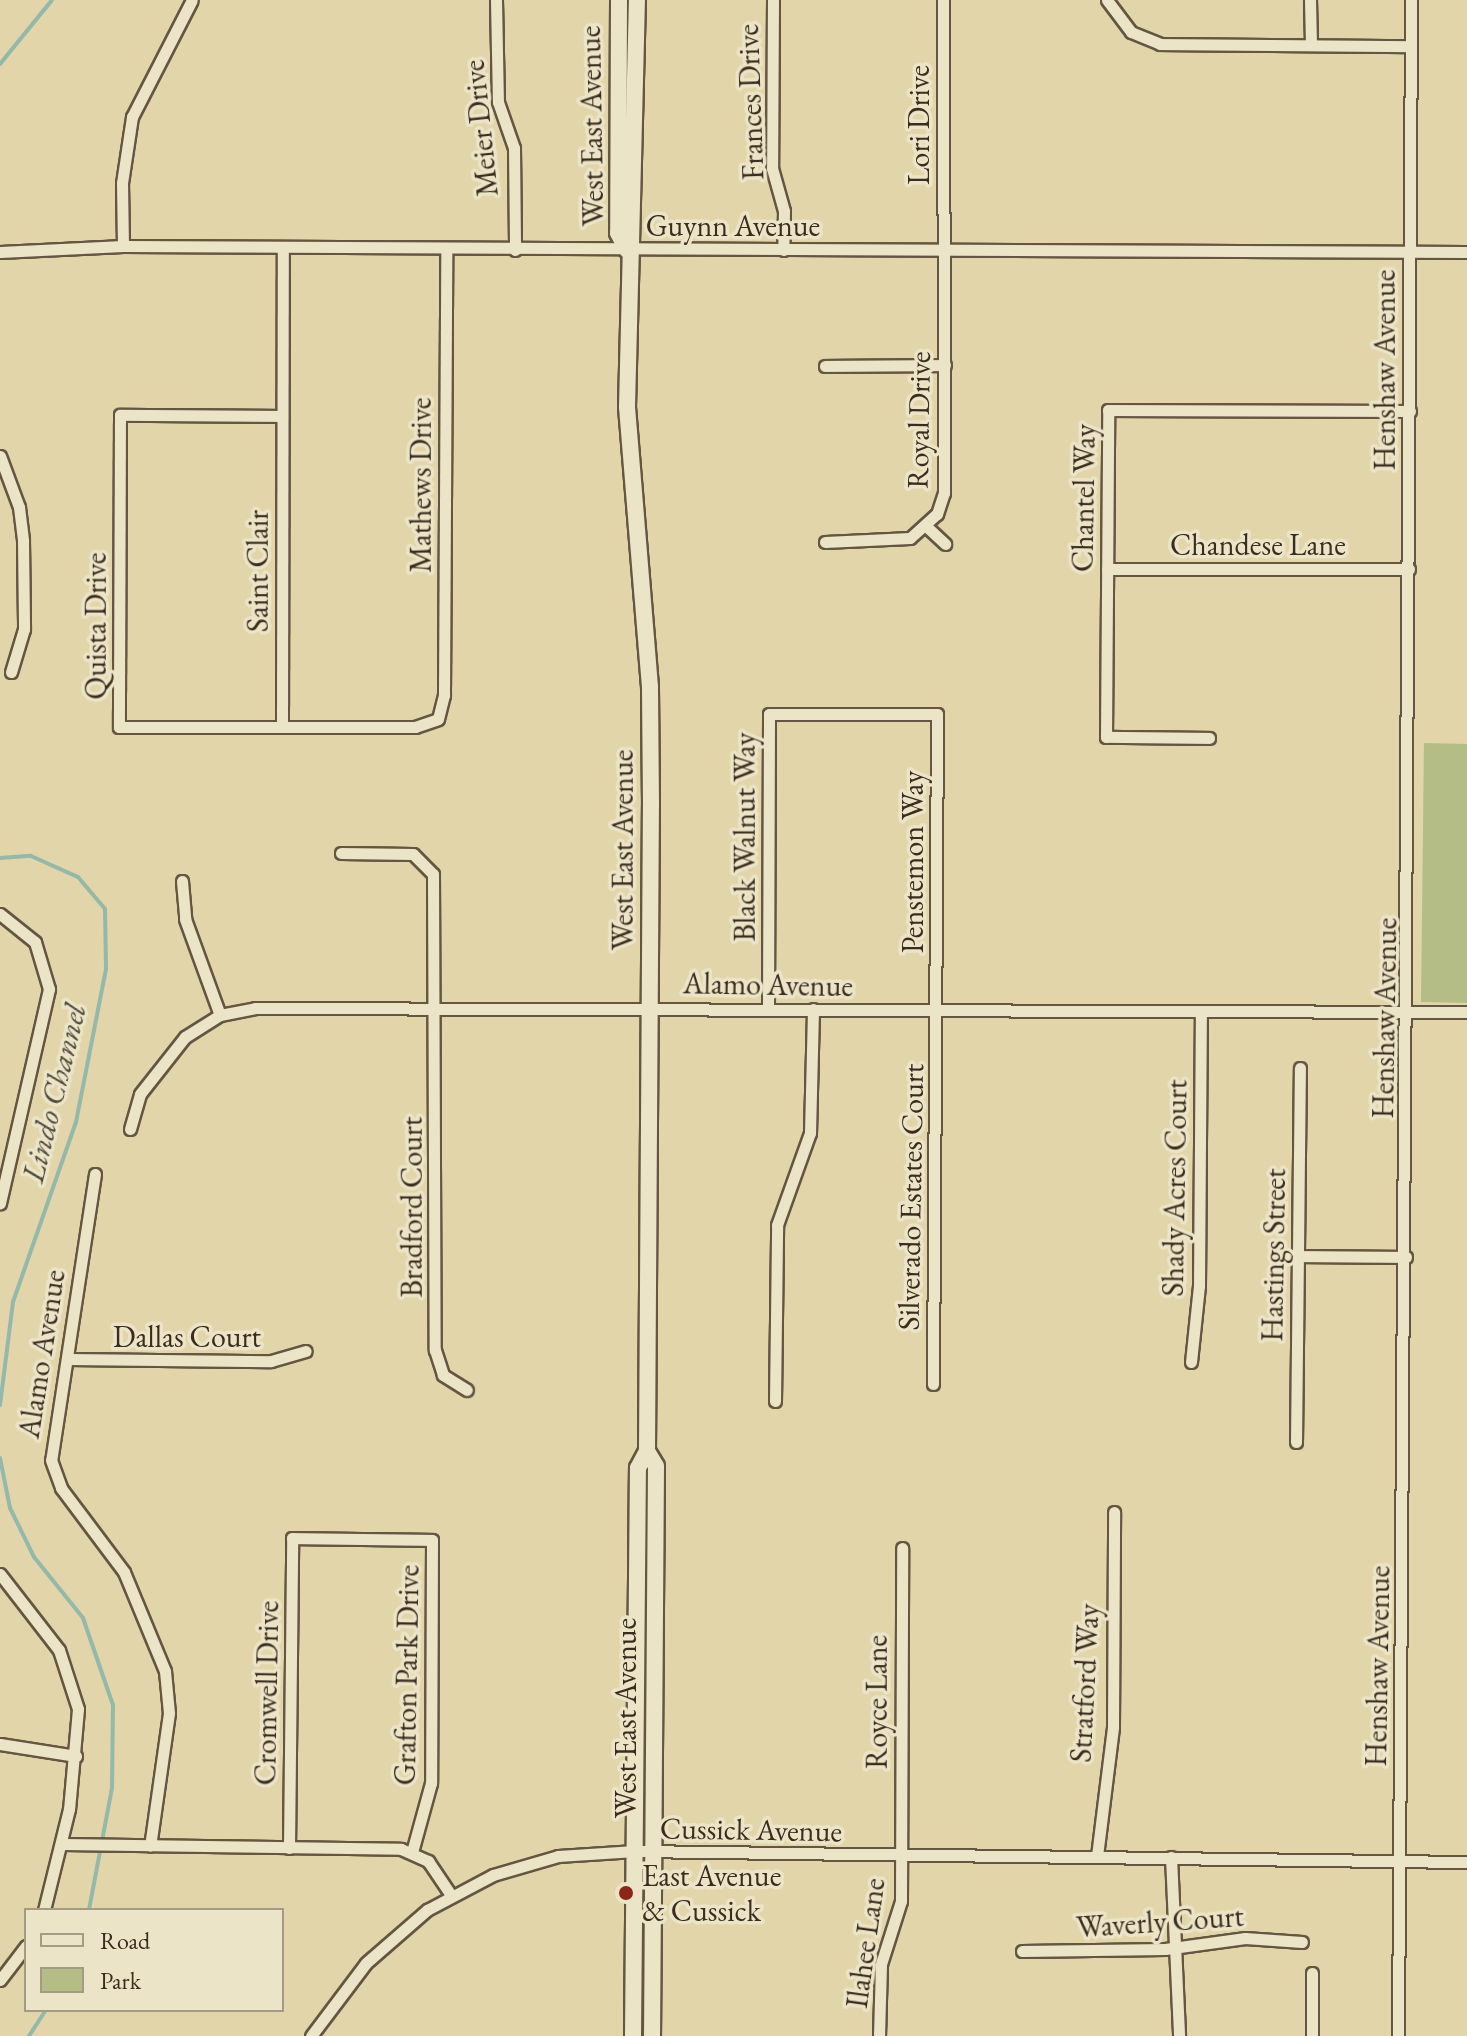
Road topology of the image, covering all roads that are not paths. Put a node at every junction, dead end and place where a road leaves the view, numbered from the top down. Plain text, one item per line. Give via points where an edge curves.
1 (192, 0) edge
2 (496, 0) edge
3 (619, 0) edge
4 (637, 0) edge
5 (773, 0) edge
6 (943, 0) edge
7 (1107, 0) edge
8 (1310, 0) edge
9 (1411, 0) edge
10 (1311, 45) junction
11 (1410, 46) junction
12 (123, 246) junction
13 (283, 248) junction
14 (446, 249) junction
15 (515, 250) junction
16 (627, 250) junction
17 (783, 250) junction
18 (945, 251) junction
19 (0, 252) edge
20 (1409, 252) junction
21 (1467, 252) edge
22 (945, 365) junction
23 (825, 366) dead end
24 (1410, 411) junction
25 (282, 416) junction
26 (0, 456) edge
27 (927, 527) junction
28 (825, 542) dead end
29 (945, 544) dead end
30 (1107, 569) junction
31 (1409, 569) junction
32 (11, 672) dead end
33 (769, 714) joint
34 (438, 719) joint
35 (282, 726) junction
36 (1209, 738) dead end
37 (341, 853) dead end
38 (182, 881) dead end
39 (0, 914) edge
40 (650, 1008) junction
41 (768, 1008) junction
42 (436, 1009) junction
43 (813, 1009) junction
44 (937, 1010) junction
45 (1408, 1011) junction
46 (1467, 1012) edge
47 (220, 1015) junction
48 (1201, 1015) junction
49 (1300, 1068) dead end
50 (130, 1129) dead end
51 (95, 1174) dead end
52 (0, 1203) edge
53 (1298, 1256) junction
54 (1406, 1257) junction
55 (306, 1351) dead end
56 (68, 1359) junction
57 (1191, 1362) dead end
58 (933, 1384) dead end
59 (467, 1390) dead end
60 (775, 1401) dead end
61 (1296, 1442) dead end
62 (647, 1451) junction
63 (1114, 1512) dead end
64 (292, 1538) joint
65 (902, 1548) dead end
66 (0, 1574) edge
67 (0, 1744) edge
68 (76, 1756) junction
69 (63, 1844) junction
70 (150, 1846) junction
71 (289, 1848) junction
72 (635, 1851) junction
73 (412, 1852) junction
74 (653, 1852) junction
75 (1097, 1856) junction
76 (900, 1857) junction
77 (1171, 1857) junction
78 (1401, 1861) junction
79 (1467, 1862) edge
80 (450, 1894) junction
81 (45, 1908) edge
82 (1302, 1942) dead end
83 (1179, 1946) junction
84 (24, 1949) edge
85 (1022, 1951) dead end
86 (1312, 1973) dead end
87 (0, 1980) edge
88 (311, 2036) edge
89 (633, 2036) edge
90 (652, 2036) edge
91 (879, 2036) edge
92 (1179, 2036) edge
93 (1312, 2036) edge
94 (1398, 2036) edge

1 - 12 street via 132,117 122,183
2 - 15 street, Meier Drive via 496,91 514,148
3 - 16 main road, West East Avenue via 618,233
4 - 16 main road, West East Avenue via 634,232
5 - 17 street, Frances Drive via 772,168 784,211
6 - 18 street, Lori Drive
7 - 10 street via 1131,32 1160,44
8 - 10 street
9 - 11 street, Henshaw Avenue
10 - 11 street
11 - 20 street, Henshaw Avenue
12 - 13 street, Guynn Avenue
12 - 19 street, Guynn Avenue
13 - 14 street, Guynn Avenue
13 - 25 street, Saint Clair
14 - 15 street, Guynn Avenue
14 - 34 street, Mathews Drive via 444,695
15 - 16 street, Guynn Avenue
16 - 17 street, Guynn Avenue
16 - 40 main road, West East Avenue via 628,426 650,704
17 - 18 street, Guynn Avenue
18 - 20 street, Guynn Avenue
18 - 22 street, Royal Drive
20 - 21 street, Guynn Avenue
20 - 24 street, Henshaw Avenue
22 - 23 street
22 - 27 street, Royal Drive via 944,493
24 - 30 street, Chantel Way via 1108,410
24 - 31 street, Henshaw Avenue
25 - 35 street, Saint Clair
25 - 35 street, Quista Drive via 120,415 119,727
26 - 32 street via 17,499 23,541 24,629
27 - 28 street, Royal Drive via 899,541
27 - 29 street
30 - 31 street, Chandese Lane
30 - 36 street, Chantel Way via 1106,737
31 - 45 street, Henshaw Avenue
33 - 41 street, Black Walnut Way
33 - 44 street, Penstemon Way via 937,714
34 - 35 street, Quista Drive via 415,727
37 - 42 street, Bradford Court via 406,853 431,868
38 - 47 street via 185,919
39 - 52 street via 35,942 49,989
40 - 41 street, Alamo Avenue
40 - 42 street, Alamo Avenue
40 - 62 main road, West East Avenue
41 - 43 street, Alamo Avenue
42 - 47 street, Alamo Avenue via 255,1008
42 - 59 street, Bradford Court via 435,1350 443,1375
43 - 44 street, Alamo Avenue
43 - 60 street via 810,1133 777,1225
44 - 48 street, Alamo Avenue
44 - 58 street, Silverado Estates Court
45 - 46 street, Alamo Avenue
45 - 48 street, Alamo Avenue
45 - 54 street, Henshaw Avenue
47 - 50 street, Alamo Avenue via 162,1063 135,1104
48 - 57 street, Shady Acres Court via 1199,1286
49 - 53 street, Hastings Street
51 - 56 street, Alamo Avenue
53 - 54 street
53 - 61 street, Hastings Street
54 - 78 street, Henshaw Avenue
55 - 56 street, Dallas Court via 271,1361
56 - 70 street, Alamo Avenue via 52,1468 124,1572 168,1686
62 - 72 main road, West East Avenue via 638,1468
62 - 74 main road, West East Avenue via 656,1466
63 - 75 street, Stratford Way via 1113,1727
64 - 71 street, Cromwell Drive
64 - 73 street, Grafton Park Drive via 432,1540 431,1783
65 - 76 street, Royce Lane
66 - 68 street via 66,1664 78,1709
67 - 68 street
68 - 69 street
69 - 70 street
69 - 81 street
70 - 71 street
71 - 73 street
72 - 74 street, Cussick Avenue
72 - 80 street, Cussick Avenue via 525,1863
72 - 89 main road, West East Avenue
73 - 80 street via 432,1865
74 - 76 street, Cussick Avenue
74 - 90 main road, West East Avenue
75 - 76 street, Cussick Avenue
75 - 77 street, Cussick Avenue
76 - 91 street, Ilahee Lane via 900,1911 881,1964
77 - 78 street, Cussick Avenue
77 - 83 street
78 - 79 street, Cussick Avenue
78 - 94 street, Henshaw Avenue
80 - 88 street, Cussick Avenue via 376,1953
82 - 83 street, Waverly Court via 1245,1938
83 - 85 street, Waverly Court
83 - 92 street
84 - 87 street
86 - 93 street

